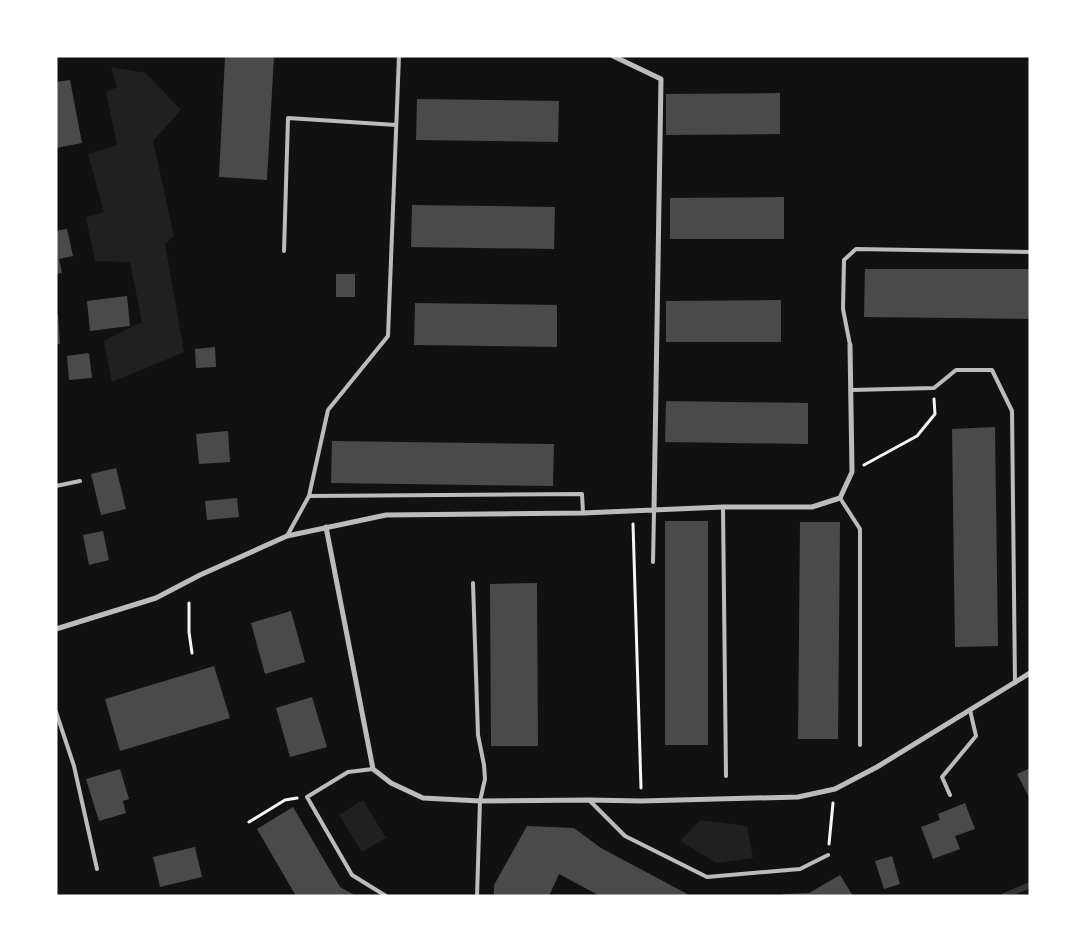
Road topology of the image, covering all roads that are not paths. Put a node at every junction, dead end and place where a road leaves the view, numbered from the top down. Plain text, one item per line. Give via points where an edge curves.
1 (399, 56) edge
2 (613, 56) edge
3 (396, 125) junction
4 (284, 251) dead end
5 (1030, 252) edge
6 (850, 345) joint
7 (851, 390) junction
8 (80, 481) dead end
9 (56, 486) edge
10 (309, 496) junction
11 (840, 498) junction
12 (723, 507) junction
13 (654, 511) junction
14 (583, 513) junction
15 (326, 527) junction
16 (287, 536) junction
17 (653, 562) dead end
18 (473, 583) dead end
19 (56, 629) edge
20 (1030, 673) edge
21 (1015, 682) junction
22 (970, 710) junction
23 (56, 712) edge
24 (860, 746) dead end
25 (373, 769) junction
26 (726, 776) dead end
27 (950, 795) dead end
28 (589, 800) junction
29 (480, 801) junction
30 (828, 855) road end
31 (97, 869) dead end
32 (386, 896) edge
33 (477, 896) edge

1 - 3 lane
2 - 13 street via 661,79
3 - 4 lane via 288,118
3 - 10 lane via 388,336 328,410
5 - 6 lane via 856,248 844,260 843,309
6 - 7 street
7 - 11 street via 852,472
7 - 21 lane via 934,388 956,370 992,370 1012,411
8 - 9 lane
10 - 14 lane via 582,494
10 - 16 lane
11 - 12 street via 812,507
11 - 24 lane via 860,529
12 - 13 street
12 - 26 lane
13 - 14 street
13 - 17 lane
14 - 15 street via 386,514
15 - 16 street
15 - 25 street
16 - 19 street via 156,598
18 - 29 lane via 478,735 485,779
20 - 21 street
21 - 22 street
22 - 27 lane via 976,736 942,777
22 - 28 street via 834,790 798,797
23 - 31 lane via 74,766
25 - 29 street via 423,798
25 - 32 lane via 348,772 307,797 352,875
28 - 29 street
28 - 30 lane via 625,836 707,877 800,869
29 - 33 lane

